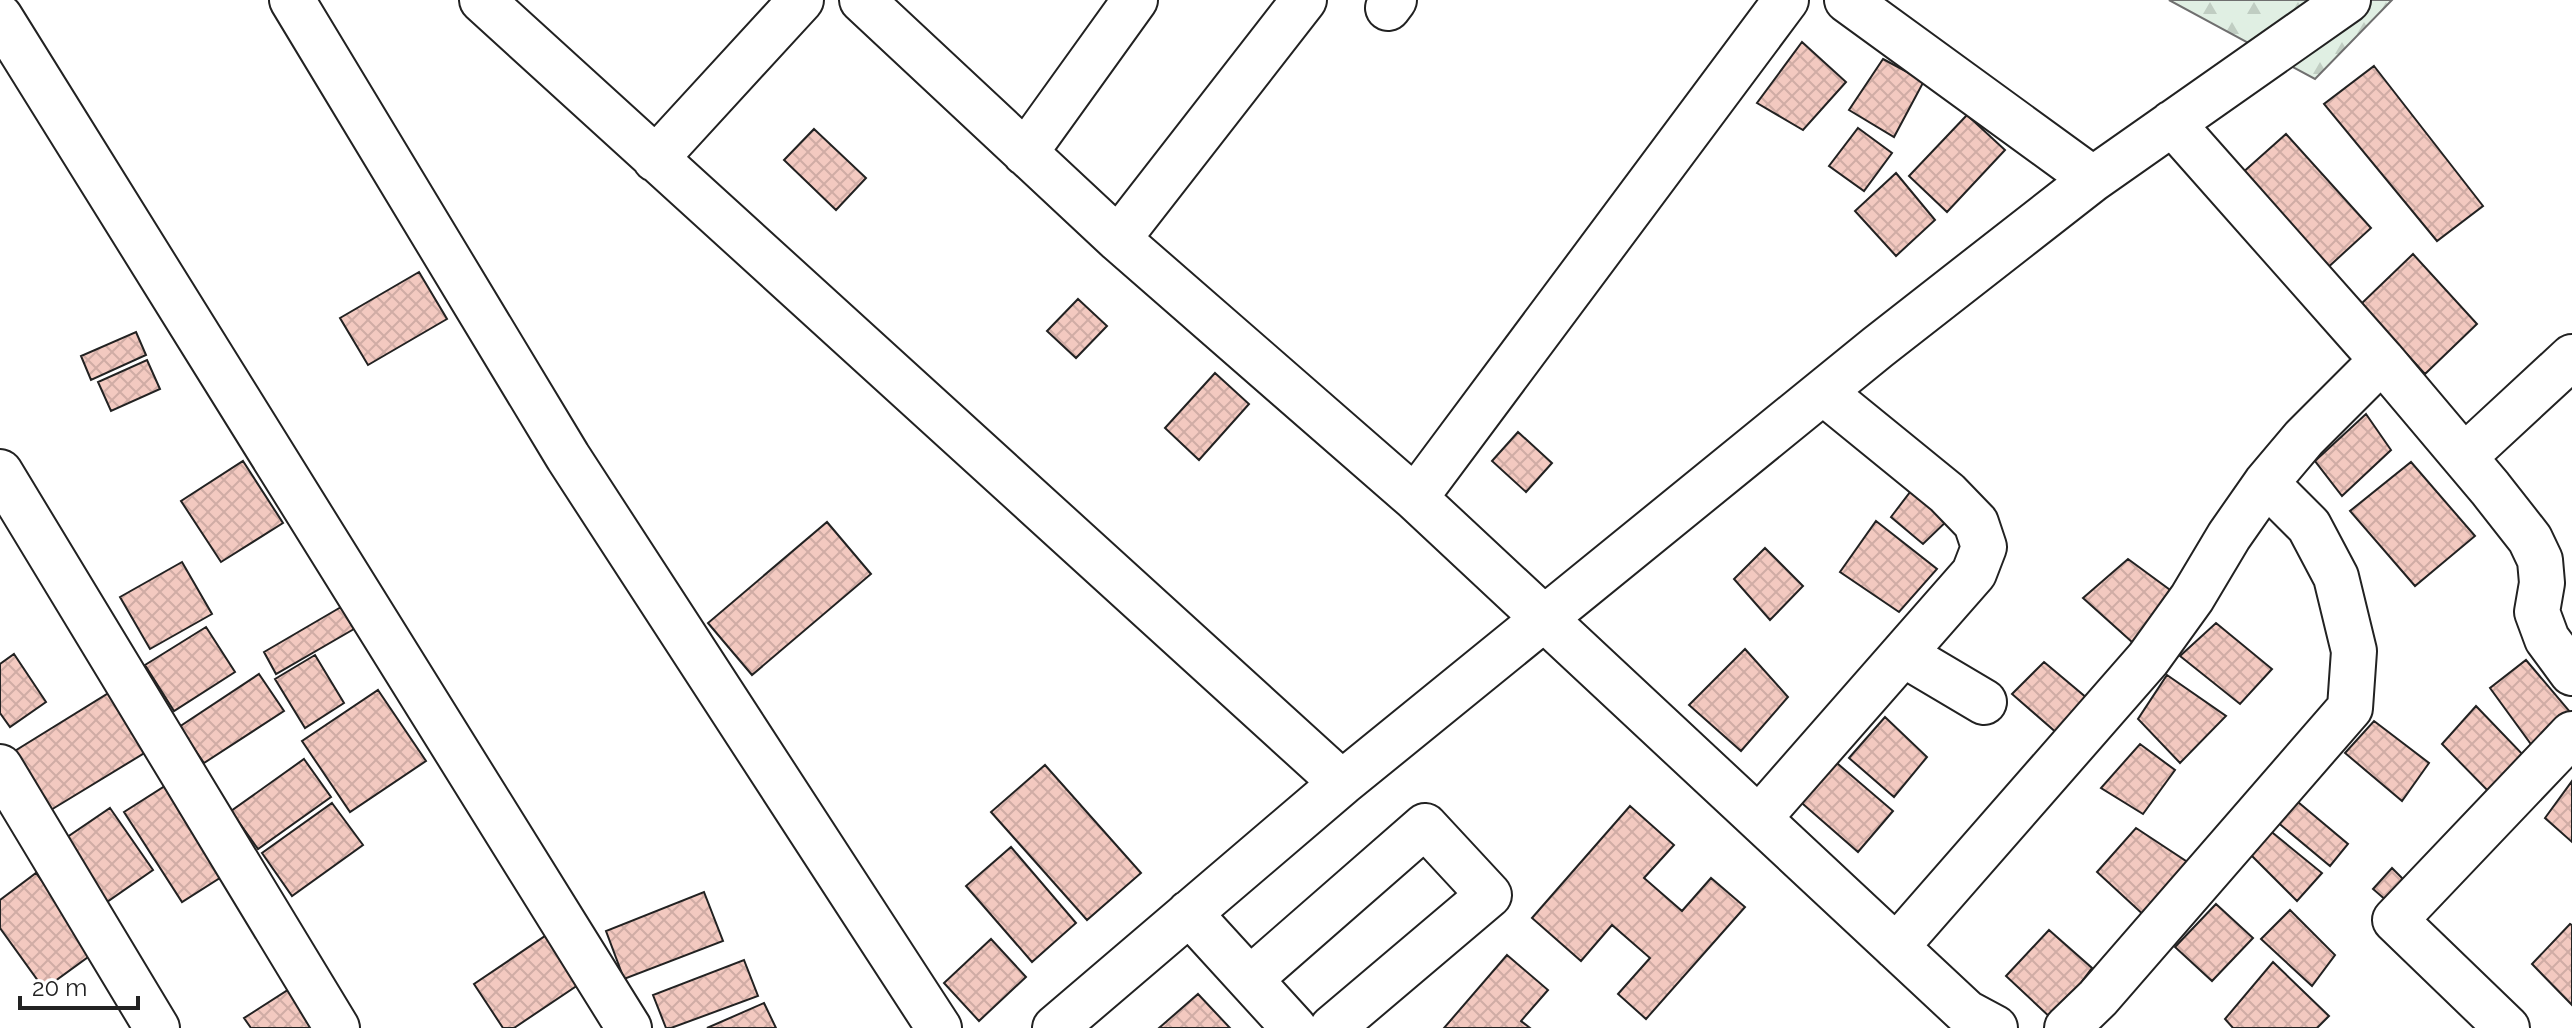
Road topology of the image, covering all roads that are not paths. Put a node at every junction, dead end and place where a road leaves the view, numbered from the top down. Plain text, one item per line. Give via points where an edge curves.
1 (292, 0) edge
2 (482, 0) edge
3 (801, 0) edge
4 (862, 0) edge
5 (1135, 0) edge
6 (1304, 0) edge
7 (1786, 0) edge
8 (1847, 0) edge
9 (2348, 0) edge
10 (0, 17) edge
11 (2172, 123) junction
12 (1025, 153) junction
13 (655, 159) junction
14 (2093, 179) junction
15 (1118, 239) junction
16 (2572, 357) edge
17 (2382, 360) junction
18 (1823, 392) junction
19 (2464, 457) junction
20 (0, 472) edge
21 (2266, 483) junction
22 (1415, 498) junction
23 (1546, 618) junction
24 (1903, 654) junction
25 (2572, 673) edge
26 (1984, 702) dead end
27 (2572, 734) edge
28 (0, 767) edge
29 (1342, 783) junction
30 (1759, 818) junction
31 (1189, 913) junction
32 (1896, 947) junction
33 (1250, 979) junction
34 (157, 1028) edge
35 (337, 1028) edge
36 (629, 1028) edge
37 (939, 1028) edge
38 (1055, 1028) edge
39 (1294, 1028) edge
40 (1332, 1028) edge
41 (1995, 1028) edge
42 (2067, 1028) edge
43 (2507, 1028) edge

1 - 37 street via 568,457
2 - 13 street
3 - 13 street
4 - 12 street
5 - 12 street
6 - 15 street
7 - 22 street
8 - 14 street
9 - 11 street
10 - 36 street
11 - 14 street
11 - 17 street
12 - 15 street
13 - 29 street
14 - 18 street
15 - 22 street
16 - 19 street
17 - 19 street
17 - 21 street
18 - 23 street
18 - 24 street via 1947,493 1976,523 1984,547 1974,573
19 - 25 street via 2530,539 2540,560 2537,612 2547,639
20 - 35 street
21 - 32 street via 2148,659
21 - 42 street via 2309,526 2336,577 2354,651 2350,708
22 - 23 street
23 - 29 street
23 - 30 street
24 - 26 street
24 - 30 street
27 - 43 street via 2395,920
28 - 34 street
29 - 31 street
30 - 32 street
31 - 33 street
31 - 38 street
32 - 41 street via 1967,1013
33 - 39 street
33 - 40 street via 1425,826 1489,895

